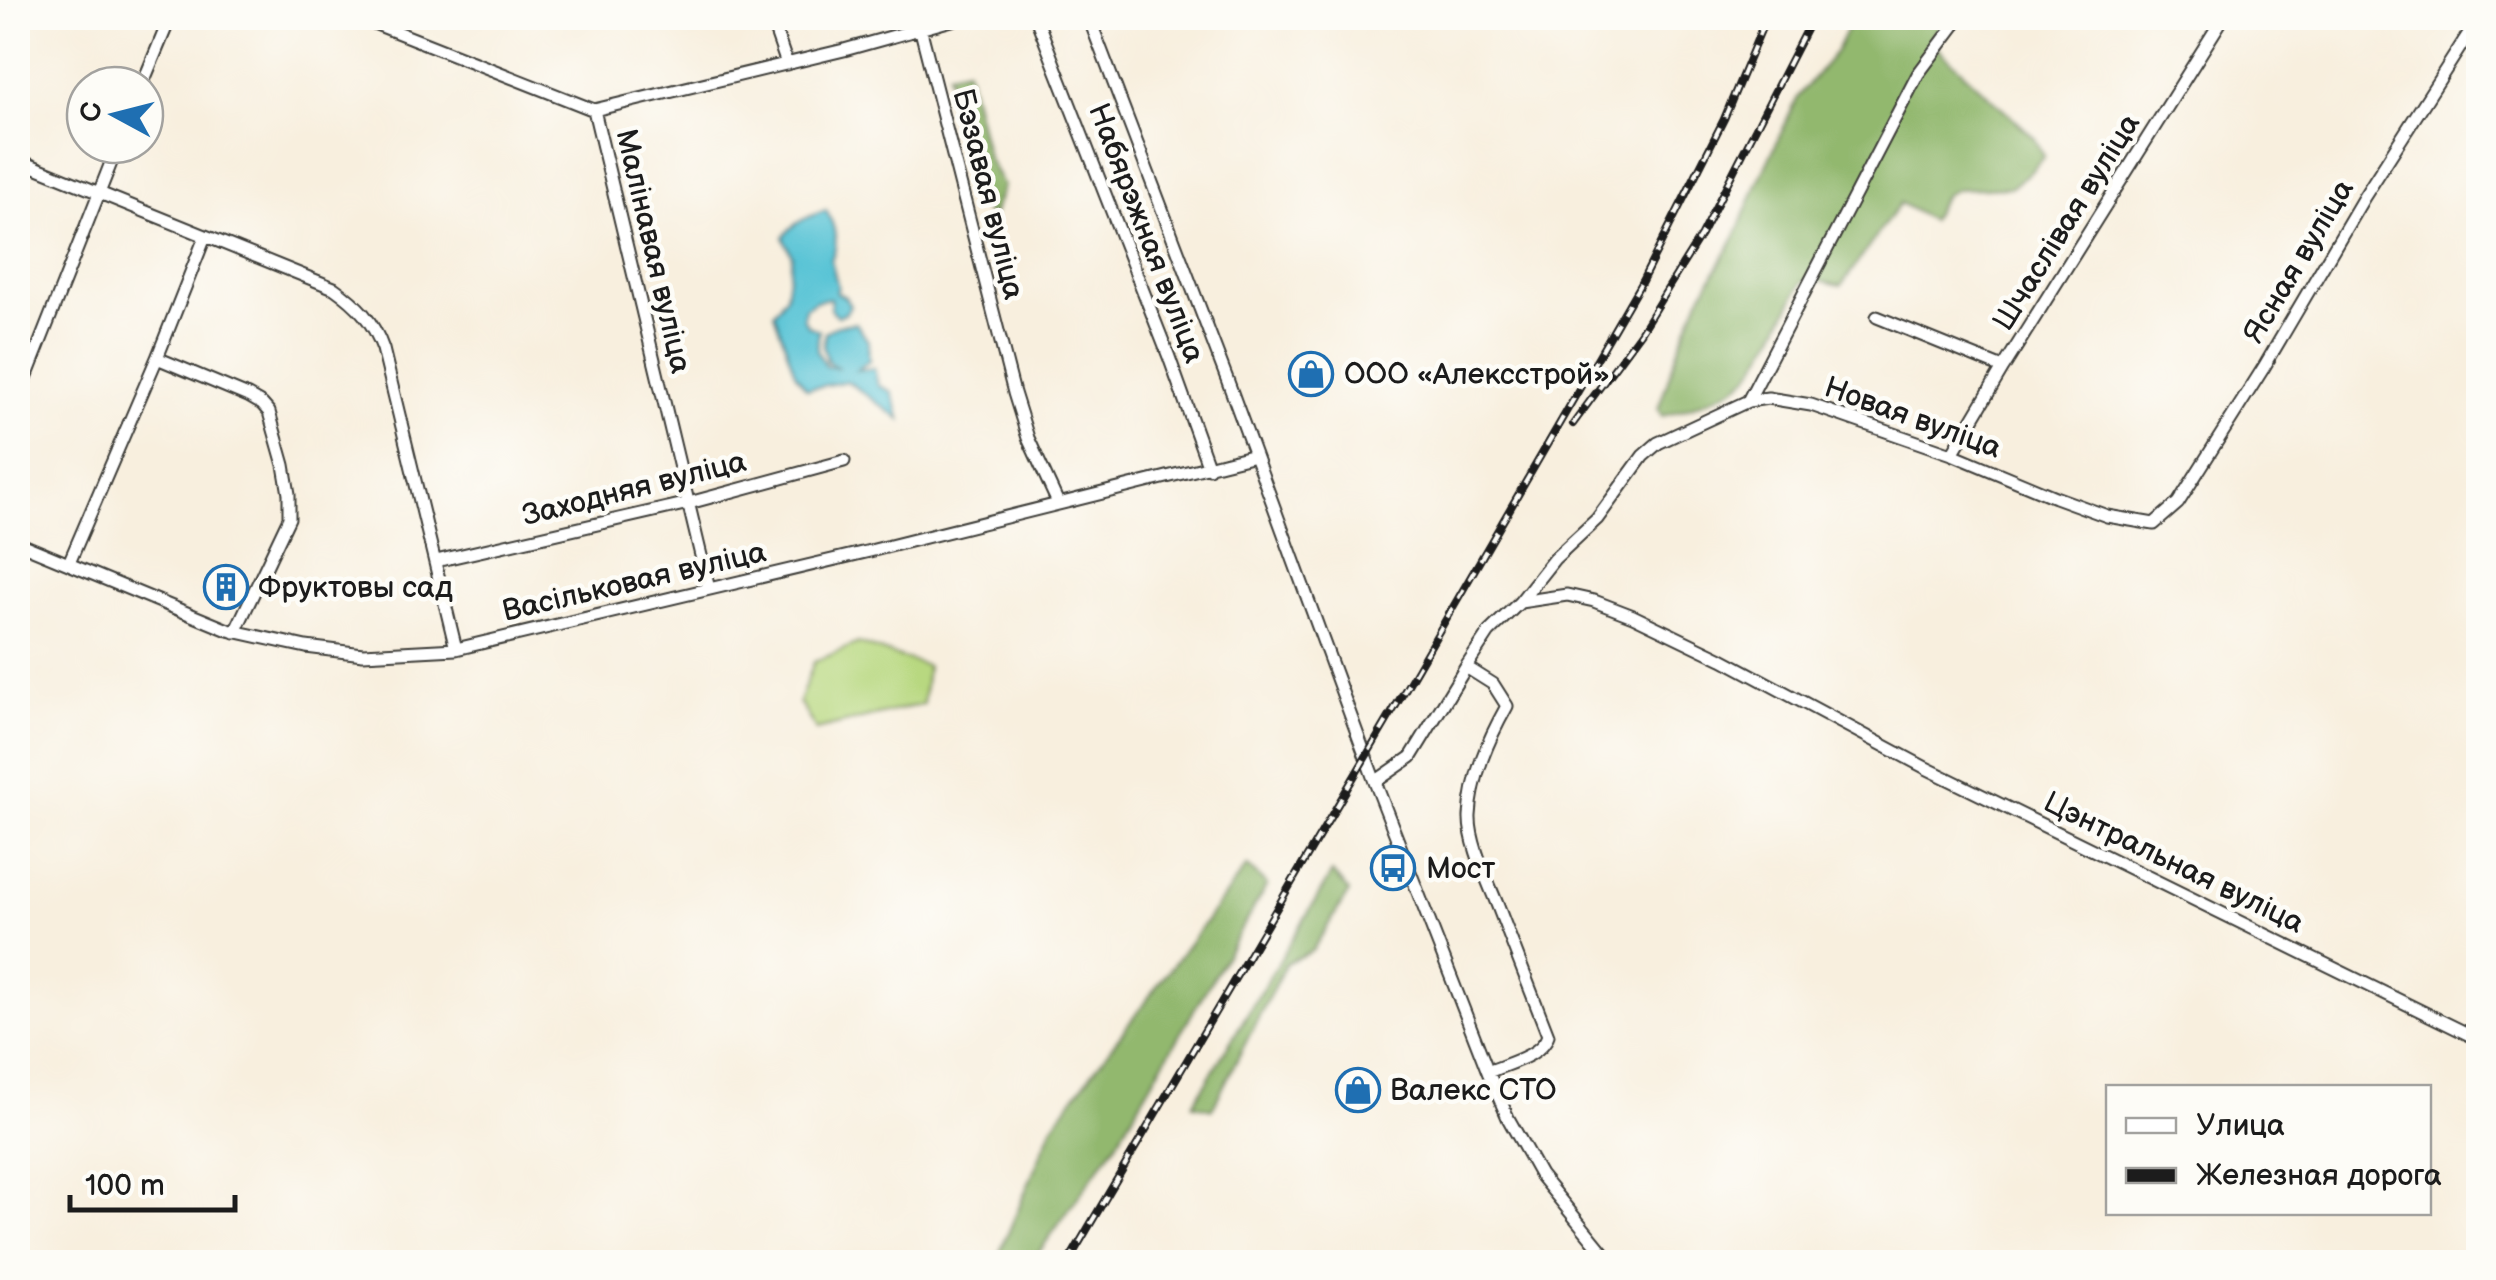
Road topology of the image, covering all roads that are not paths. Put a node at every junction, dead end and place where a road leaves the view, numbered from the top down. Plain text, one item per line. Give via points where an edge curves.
1 (170, 18) edge
2 (361, 18) edge
3 (771, 18) edge
4 (959, 18) edge
5 (1036, 18) edge
6 (1090, 18) edge
7 (1960, 18) edge
8 (2223, 18) edge
9 (2478, 19) edge
10 (920, 28) junction
11 (787, 64) junction
12 (150, 65) edge
13 (594, 110) junction
14 (18, 160) edge
15 (110, 165) edge
16 (99, 192) junction
17 (205, 237) junction
18 (1877, 317) dead end
19 (156, 358) junction
20 (2004, 368) junction
21 (18, 398) edge
22 (1748, 400) junction
23 (1952, 454) junction
24 (1254, 455) junction
25 (844, 461) dead end
26 (1210, 468) junction
27 (689, 503) junction
28 (1058, 503) junction
29 (2154, 524) joint
30 (18, 542) edge
31 (436, 561) junction
32 (69, 563) junction
33 (710, 589) junction
34 (1520, 602) junction
35 (236, 632) junction
36 (456, 649) junction
37 (1466, 666) junction
38 (1375, 782) junction
39 (2478, 1039) edge
40 (1488, 1072) junction
41 (1611, 1262) edge

1 - 12 street
2 - 13 street, Малінавая вуліца
3 - 11 street
4 - 10 street
5 - 26 street, Набярэжная вуліца
6 - 24 street
7 - 22 street via 1918,74
8 - 20 street, Шчаслівая вуліца
9 - 29 street, Ясная вуліца via 2178,503
10 - 11 street
10 - 28 street, Бэзавая вуліца via 1014,393
11 - 13 street
13 - 27 street, Малінавая вуліца
14 - 16 street
15 - 16 street
16 - 17 street
16 - 21 street
17 - 19 street
17 - 31 street via 334,288 366,315 382,349
18 - 20 street
19 - 32 street
19 - 35 street via 248,396 270,412 289,518
20 - 23 street, Шчаслівая вуліца
22 - 23 street, Новая вуліца via 1811,405
22 - 34 street, Новая вуліца via 1642,456 1616,496
23 - 29 street, Новая вуліца via 2108,516
24 - 26 street, Васільковая вуліца
24 - 38 street
25 - 27 street, Заходняя вуліца
26 - 28 street, Васільковая вуліца
27 - 31 street, Заходняя вуліца
27 - 33 street, Малінавая вуліца
28 - 33 street, Васільковая вуліца
30 - 32 street, Васільковая вуліца
31 - 36 street
32 - 35 street, Васільковая вуліца
33 - 36 street, Васільковая вуліца
34 - 37 street
34 - 39 street, Цэнтральная вуліца via 1566,596 1633,616
35 - 36 street, Васільковая вуліца via 363,654
37 - 38 street via 1410,756
37 - 40 street via 1493,684 1507,706 1482,758 1470,830 1548,1034 1538,1050
38 - 40 street
40 - 41 street via 1540,1175

